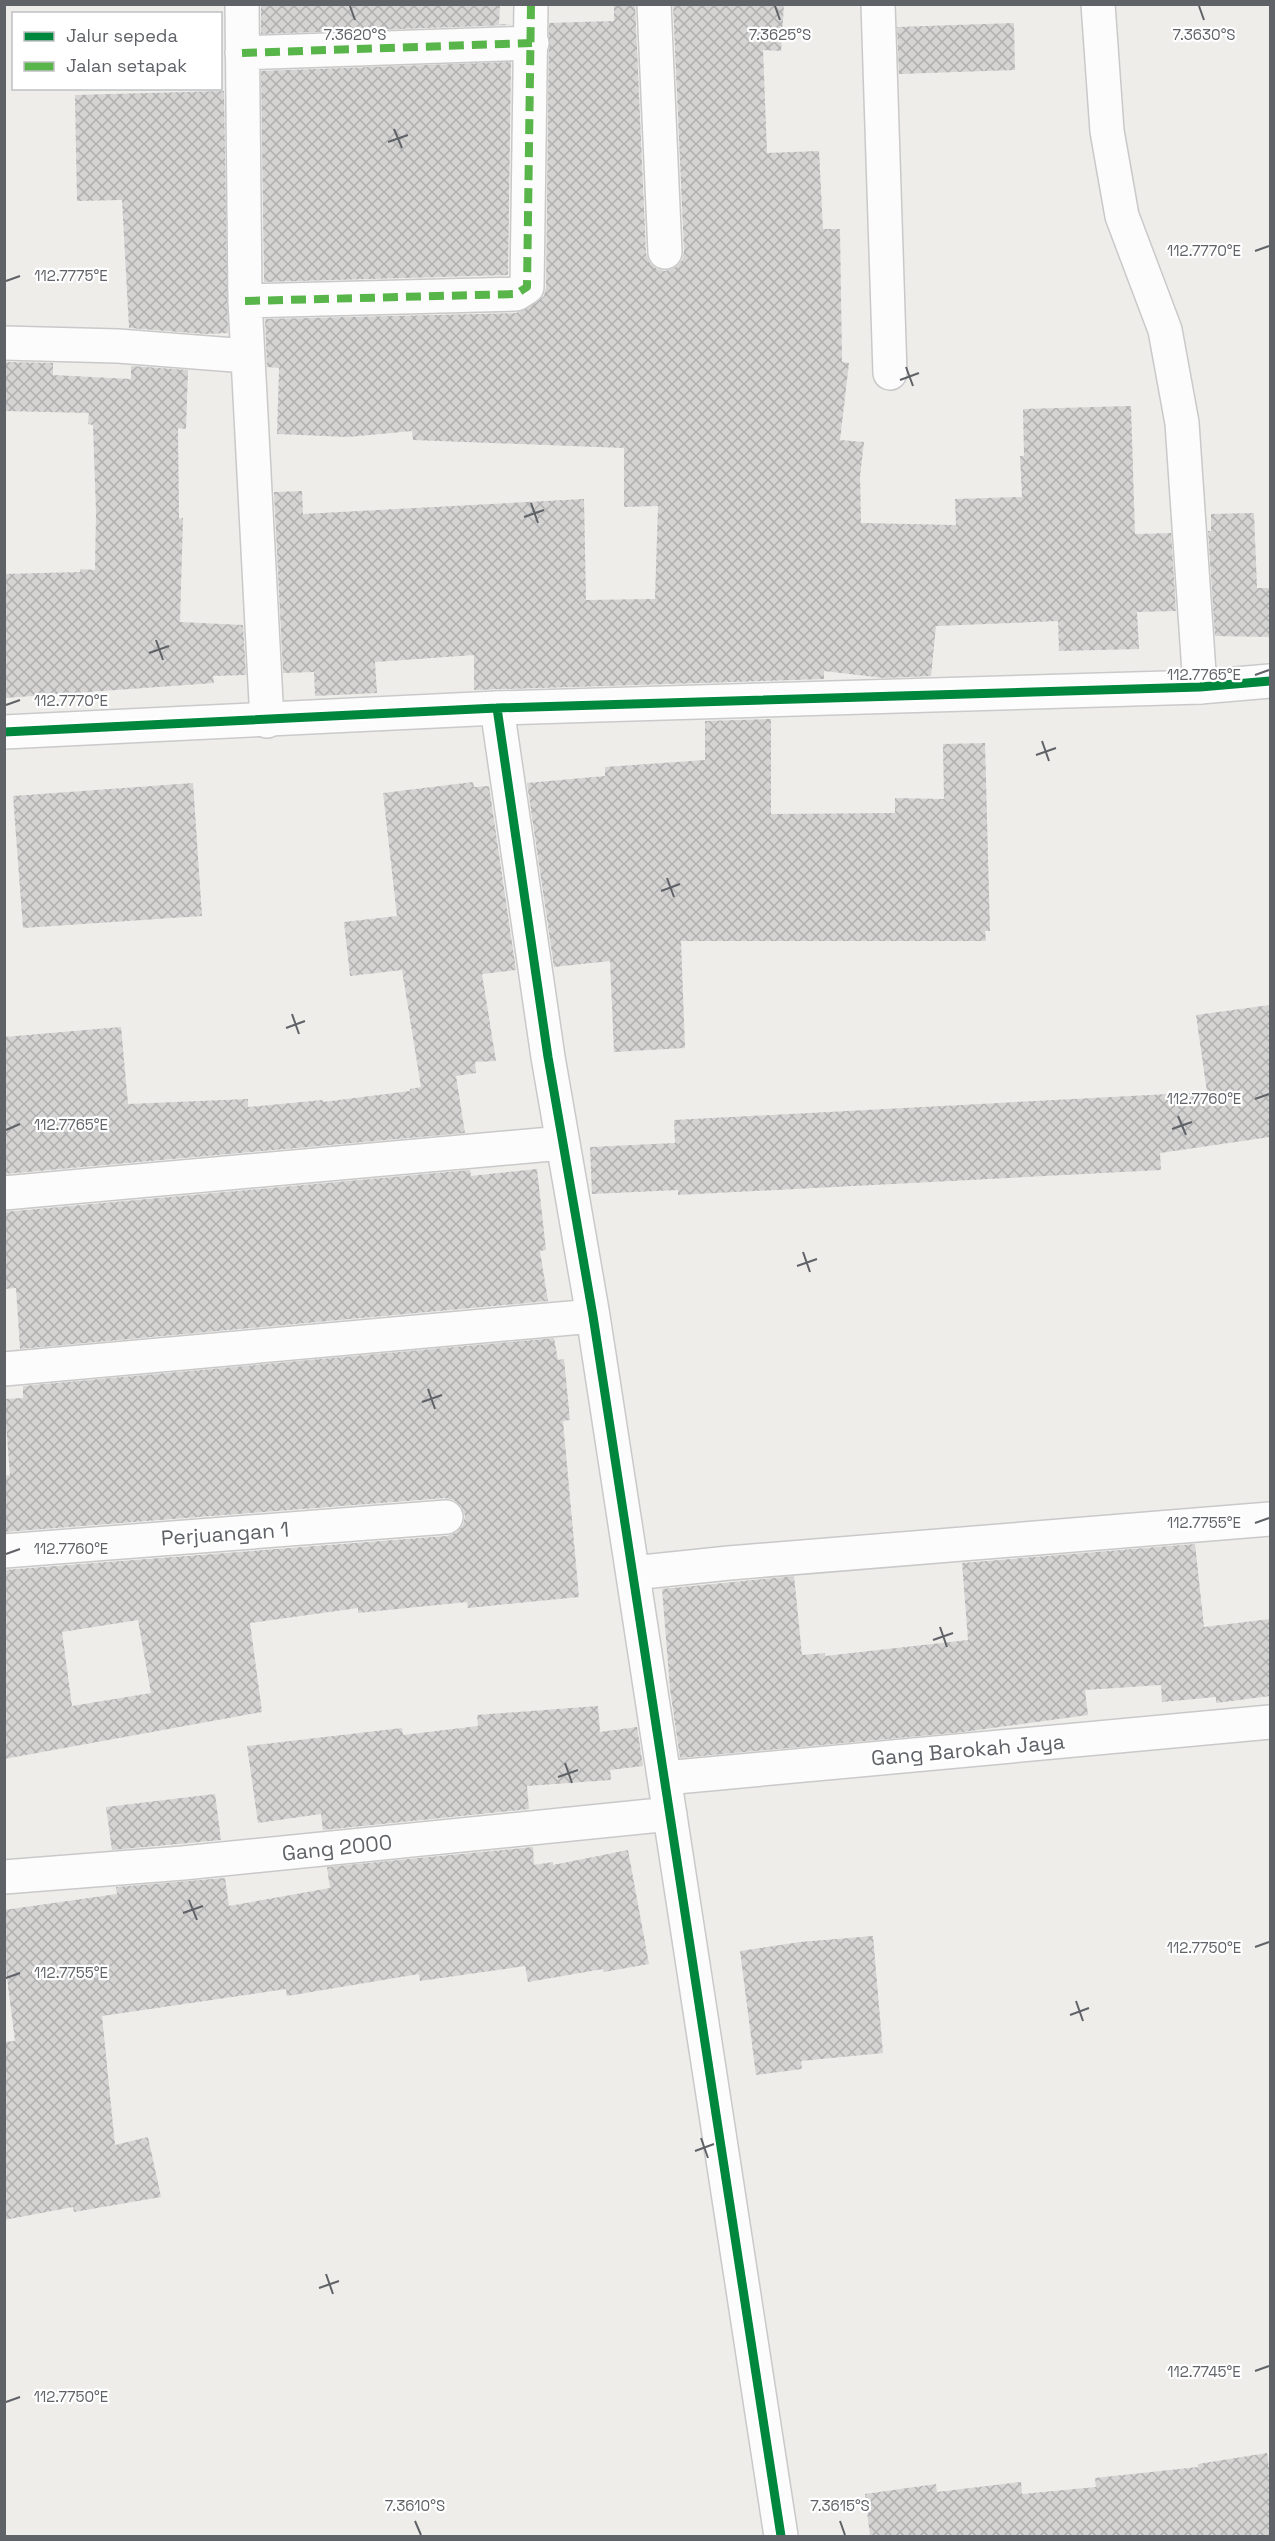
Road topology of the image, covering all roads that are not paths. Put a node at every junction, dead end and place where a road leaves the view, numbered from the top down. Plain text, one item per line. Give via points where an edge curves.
1 (242, 4) edge
2 (531, 4) edge
3 (654, 4) edge
4 (878, 4) edge
5 (1098, 4) edge
6 (532, 43) junction
7 (242, 53) junction
8 (665, 252) dead end
9 (245, 301) junction
10 (4, 343) edge
11 (247, 356) junction
12 (890, 373) dead end
13 (1270, 681) edge
14 (1200, 687) junction
15 (497, 708) junction
16 (267, 721) junction
17 (4, 732) edge
18 (562, 1143) junction
19 (4, 1193) edge
20 (593, 1316) junction
21 (4, 1370) edge
22 (446, 1517) dead end
23 (1270, 1519) edge
24 (4, 1551) edge
25 (633, 1573) junction
26 (1270, 1722) edge
27 (665, 1778) junction
28 (670, 1814) junction
29 (4, 1877) edge
30 (782, 2536) edge

1 - 7 street
2 - 6 street
3 - 8 street
4 - 12 street
5 - 14 street via 1107,131 1122,216 1165,330 1182,423
6 - 7 street
6 - 9 street via 525,290 516,294
7 - 9 street
9 - 11 street
10 - 11 street via 118,346
11 - 16 street
13 - 14 street
14 - 15 street
15 - 16 street
15 - 18 street
16 - 17 street
18 - 19 street
18 - 20 street
20 - 21 street
20 - 25 street
22 - 24 street, Perjuangan 1
23 - 25 street
25 - 27 street
26 - 27 street, Gang Barokah Jaya
27 - 28 street
28 - 29 street, Gang 2000
28 - 30 street

